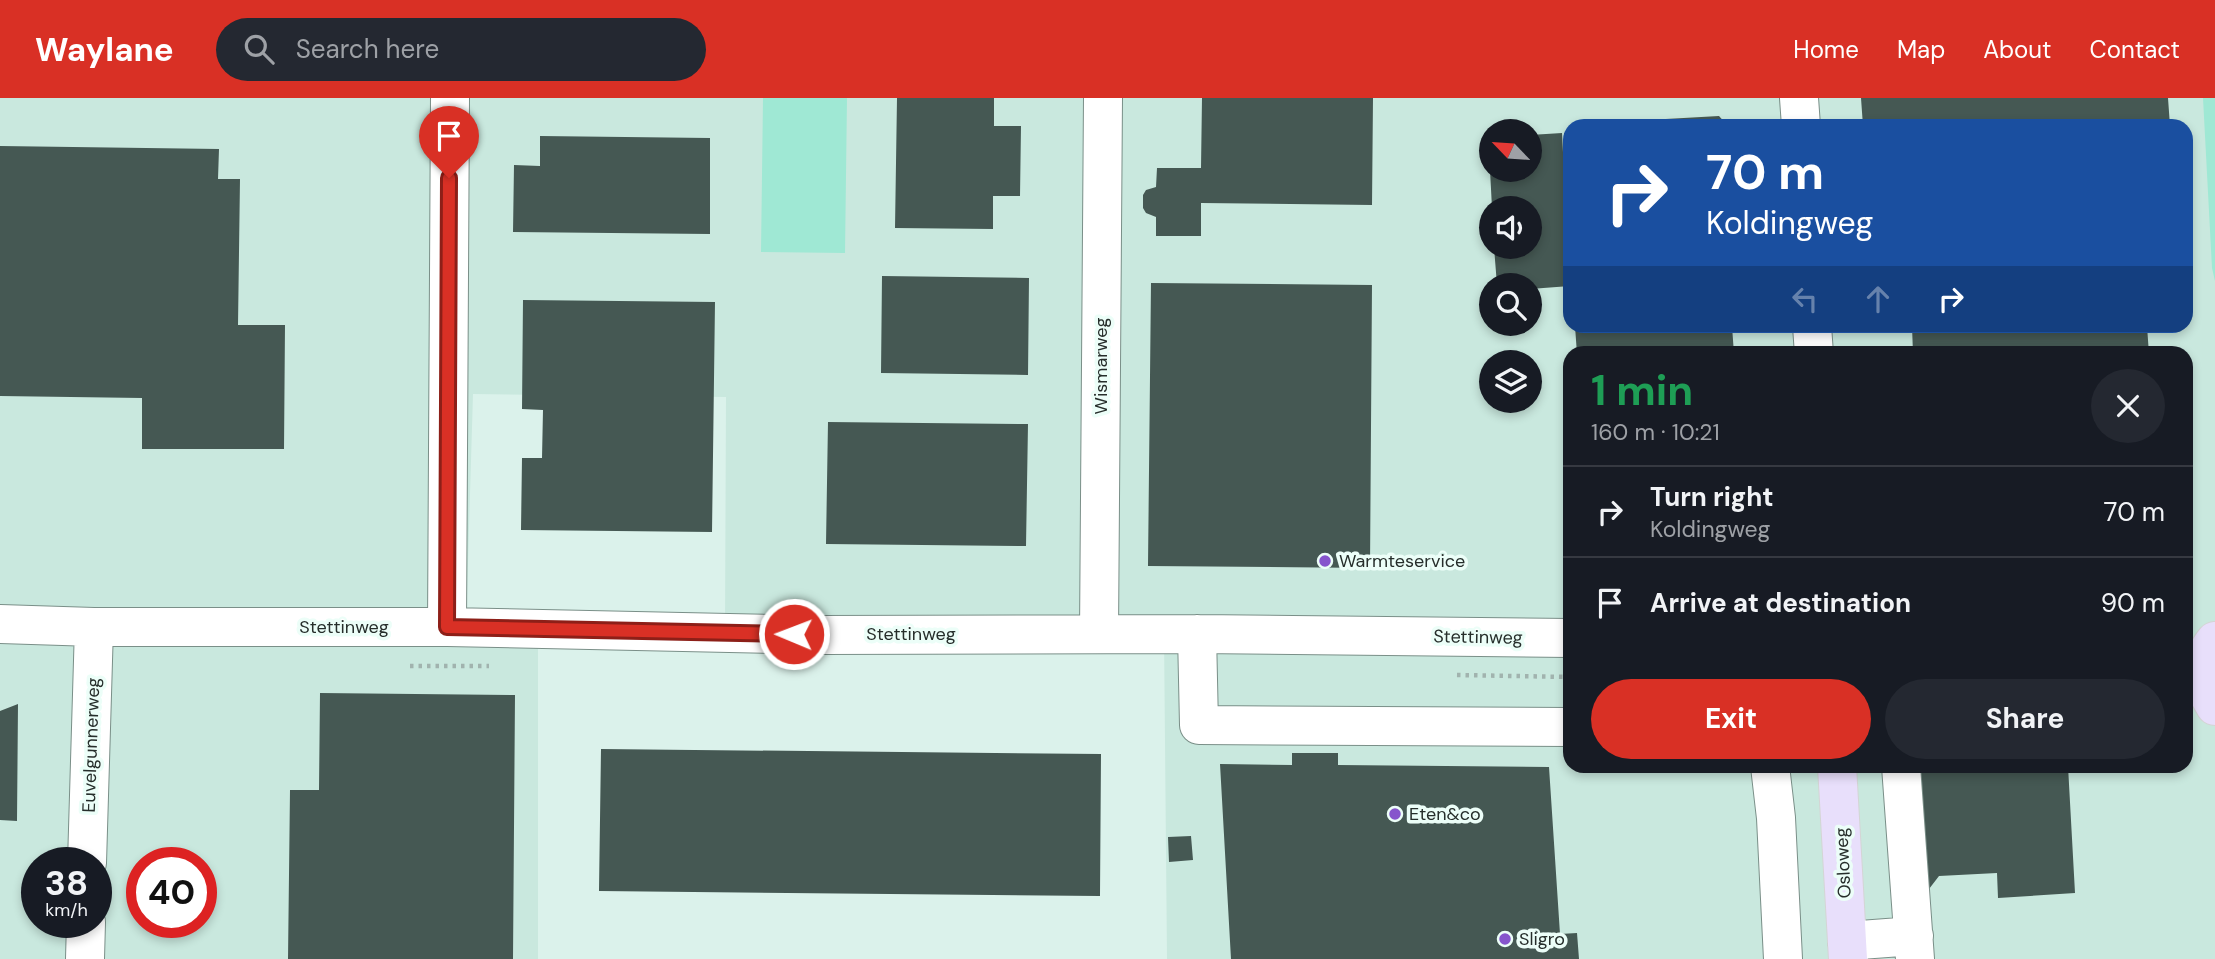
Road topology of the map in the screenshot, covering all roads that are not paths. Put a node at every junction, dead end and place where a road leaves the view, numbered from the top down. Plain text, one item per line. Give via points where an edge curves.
1 (450, 98) edge
2 (1103, 98) edge
3 (1799, 98) edge
4 (1800, 119) edge
5 (0, 624) edge
6 (94, 626) junction
7 (447, 627) junction
8 (1100, 634) junction
9 (1197, 634) junction
10 (1563, 638) edge
11 (1563, 727) edge
12 (1771, 773) edge
13 (1837, 773) edge
14 (1902, 773) edge
15 (88, 847) edge
16 (86, 938) edge
17 (1914, 948) edge
18 (1848, 950) edge
19 (85, 959) edge
20 (1783, 959) edge

1 - 7 street
2 - 8 street, Wismarweg
3 - 4 street
5 - 6 street, Stettinweg
6 - 7 street, Stettinweg
6 - 15 street, Euvelgunnerweg
7 - 8 street, Stettinweg via 821,635
8 - 9 street, Stettinweg
9 - 10 street, Stettinweg
9 - 11 street via 1199,725
12 - 20 street
13 - 18 main road, Osloweg
14 - 17 street
16 - 19 street
17 - 18 street

